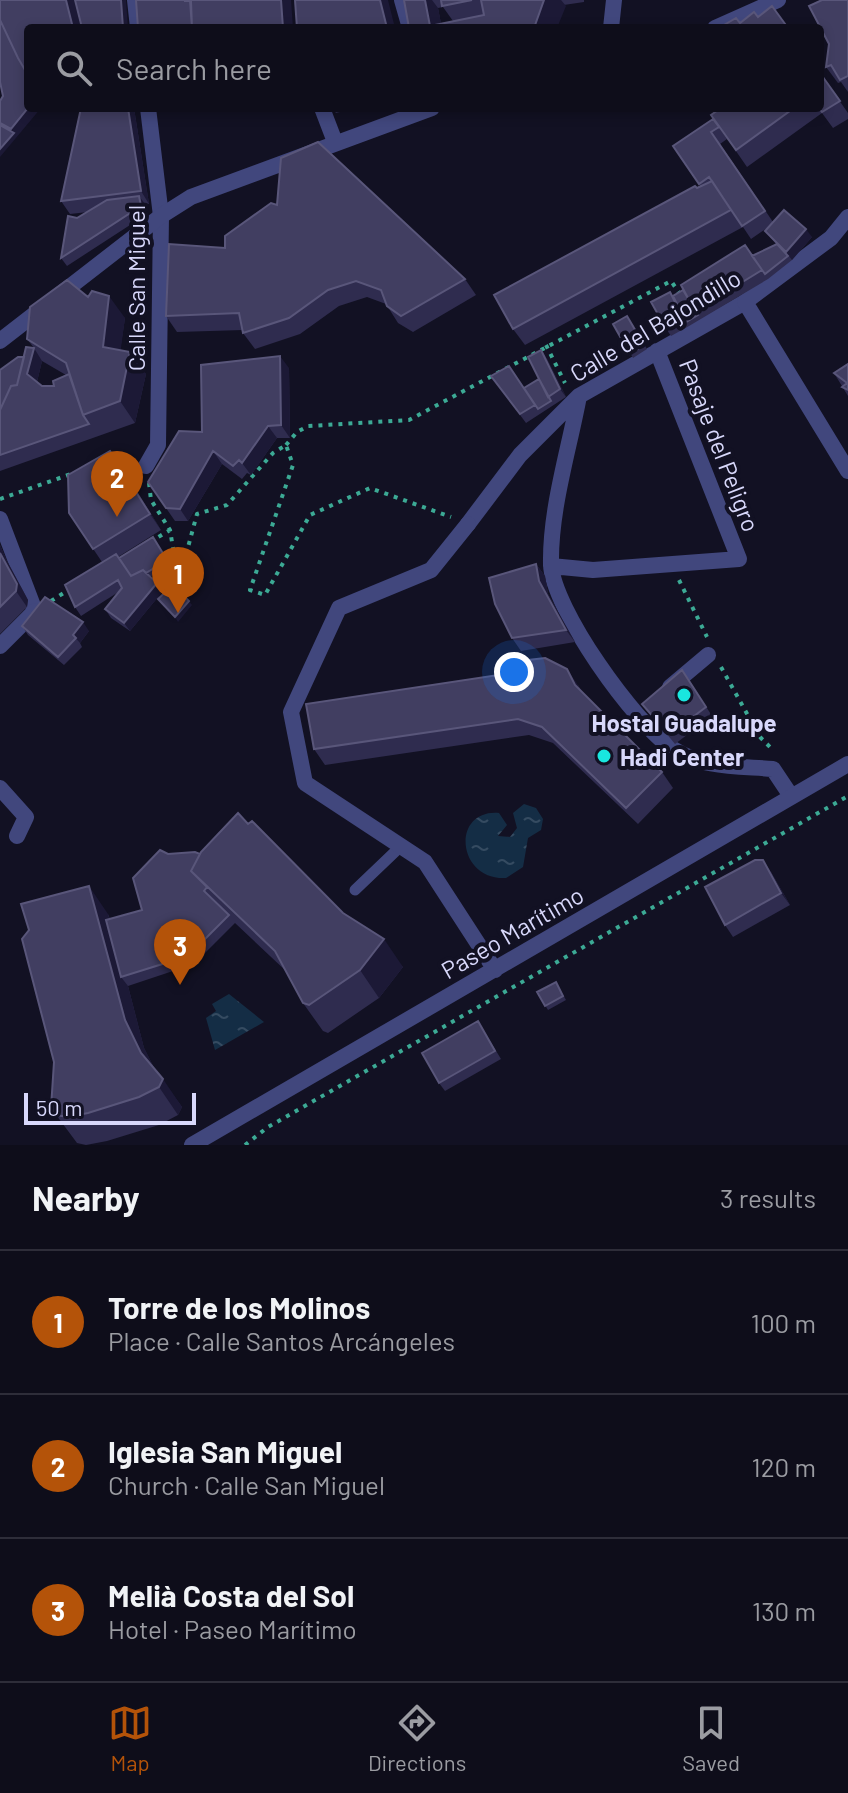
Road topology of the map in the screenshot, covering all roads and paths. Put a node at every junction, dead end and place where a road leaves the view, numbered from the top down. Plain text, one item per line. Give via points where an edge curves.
1 (135, 0) edge
2 (402, 0) edge
3 (614, 0) edge
4 (778, 0) edge
5 (138, 24) edge
6 (409, 24) edge
7 (611, 24) edge
8 (724, 24) edge
9 (148, 112) edge
10 (324, 112) edge
11 (420, 112) edge
12 (335, 142) junction
13 (161, 216) junction
14 (848, 217) edge
15 (682, 297) edge
16 (745, 302) junction
17 (0, 341) edge
18 (546, 345) junction
19 (657, 351) junction
20 (562, 381) dead end
21 (579, 396) junction
22 (286, 445) junction
23 (146, 466) joint
24 (80, 471) edge
25 (848, 471) edge
26 (0, 499) edge
27 (0, 519) edge
28 (468, 524) junction
29 (170, 530) junction
30 (140, 547) edge
31 (551, 566) junction
32 (673, 567) junction
33 (80, 583) edge
34 (72, 588) edge
35 (0, 646) edge
36 (714, 657) junction
37 (650, 704) junction
38 (782, 759) dead end
39 (848, 764) edge
40 (0, 788) edge
41 (791, 796) junction
42 (848, 796) edge
43 (17, 836) dead end
44 (400, 847) junction
45 (355, 890) dead end
46 (495, 970) junction
47 (197, 1144) edge
48 (245, 1145) edge

1 - 5 street
2 - 6 street
3 - 7 street
4 - 8 street
9 - 13 street, Calle San Miguel
10 - 12 street
11 - 12 street
12 - 13 street via 191,197
13 - 17 street
13 - 23 street, Calle San Miguel via 158,445
14 - 16 street, Calle del Bajondillo via 831,238
15 - 18 path via 671,281
16 - 19 street, Calle del Bajondillo
16 - 25 street
18 - 20 path
18 - 22 path via 409,420 308,426
19 - 21 street, Calle del Bajondillo
19 - 32 street, Pasaje del Peligro via 739,559
21 - 28 street, Calle del Bajondillo via 520,455
21 - 31 street
22 - 28 path via 293,465 250,590 265,595 310,515 370,488
22 - 29 path via 227,505 197,514 184,562 175,560
23 - 29 path via 151,500
24 - 26 path
27 - 35 street via 35,611
28 - 44 street, Calle del Bajondillo via 431,570 339,608 291,712 305,783
29 - 30 path
31 - 32 street, Pasaje del Peligro
31 - 37 street via 556,593 593,657
32 - 36 path
33 - 34 path
36 - 37 street
36 - 38 path via 760,737
37 - 41 street via 672,748 706,763 773,769
39 - 41 street, Paseo Marítimo
40 - 43 street via 26,817
41 - 46 street, Paseo Marítimo
42 - 48 path via 268,1127
44 - 45 lane
44 - 46 street, Calle del Bajondillo via 425,862
46 - 47 street, Paseo Marítimo

